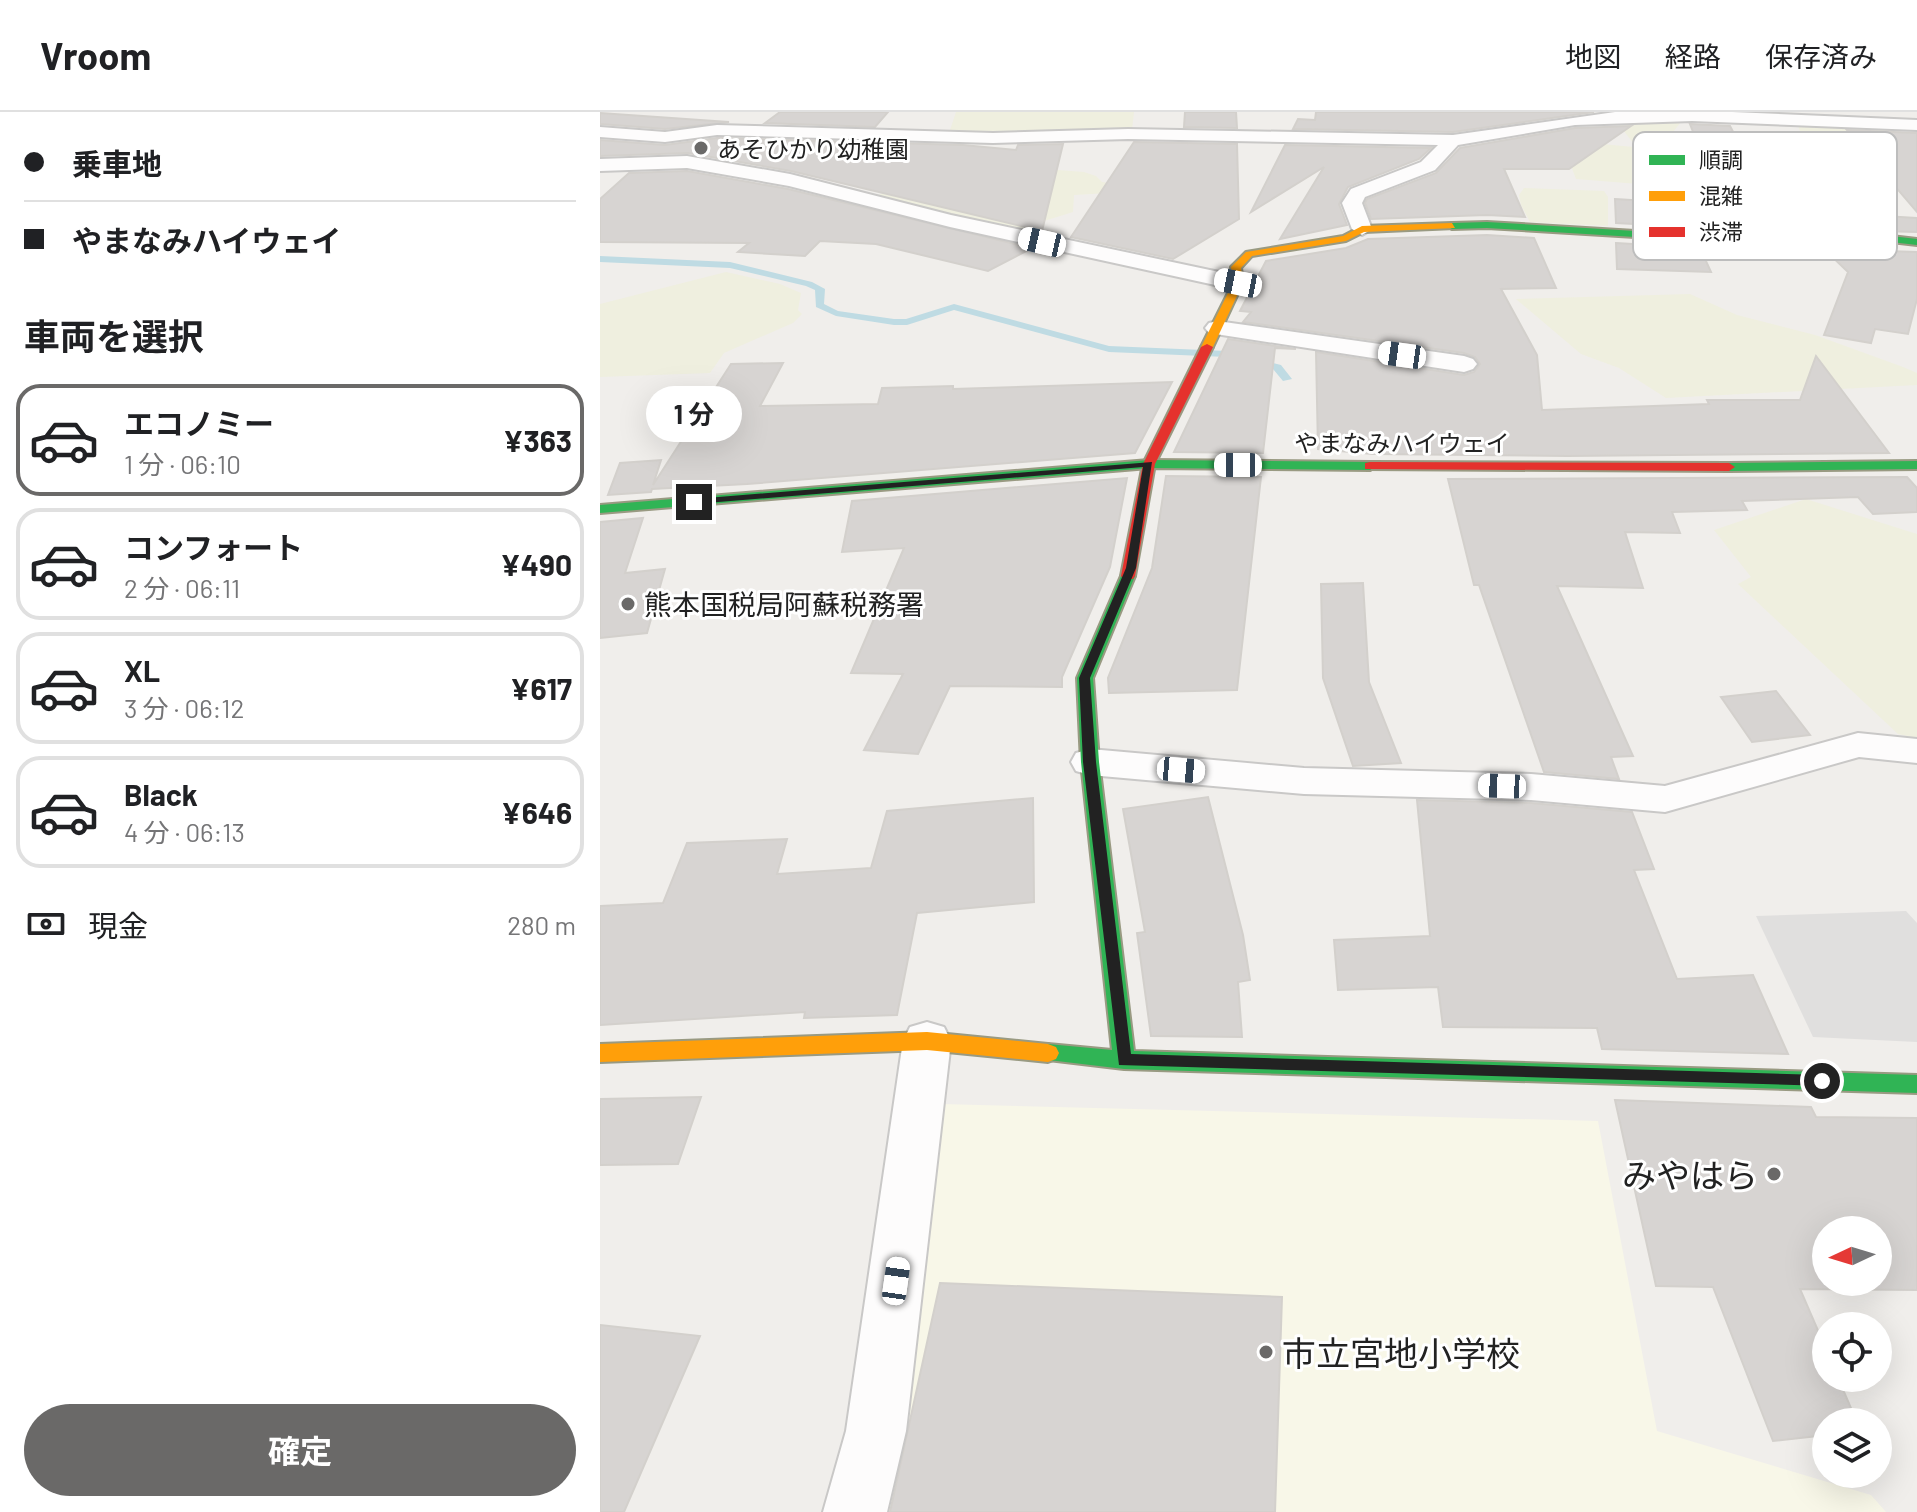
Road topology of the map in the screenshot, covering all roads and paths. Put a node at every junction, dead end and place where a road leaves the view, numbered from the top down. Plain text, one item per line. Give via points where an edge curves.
1 (838, 112) edge
2 (1366, 118) dead end
3 (1917, 125) edge
4 (600, 132) edge
5 (836, 132) junction
6 (682, 136) junction
7 (1346, 140) junction
8 (1453, 140) junction
9 (660, 161) junction
10 (600, 165) edge
11 (1362, 229) junction
12 (1633, 234) edge
13 (1897, 240) edge
14 (1917, 242) edge
15 (1238, 283) junction
16 (1217, 328) junction
17 (1464, 364) dead end
18 (1149, 464) junction
19 (1917, 465) edge
20 (600, 509) edge
21 (1917, 751) edge
22 (1090, 762) junction
23 (927, 1041) junction
24 (600, 1053) edge
25 (1124, 1060) junction
26 (1917, 1084) edge
27 (855, 1512) edge

1 - 5 street via 844,121
2 - 7 street
3 - 8 street via 1616,117
4 - 6 street
5 - 6 street via 717,130
5 - 7 street
6 - 9 street via 676,154
7 - 8 street
8 - 11 street via 1428,166 1358,193 1352,203
9 - 10 street
9 - 15 street via 790,180 965,225
11 - 12 street via 1487,225
11 - 15 street via 1346,238 1249,254 1236,267
13 - 14 street
15 - 16 street
16 - 17 street
16 - 18 street
18 - 19 street, やまなみハイウェイ
18 - 20 street, やまなみハイウェイ
18 - 22 street via 1131,568 1085,678
21 - 22 street via 1858,745 1665,799 1531,787 1304,781
22 - 25 street
23 - 24 street
23 - 25 street
23 - 27 street via 876,1431
25 - 26 street

